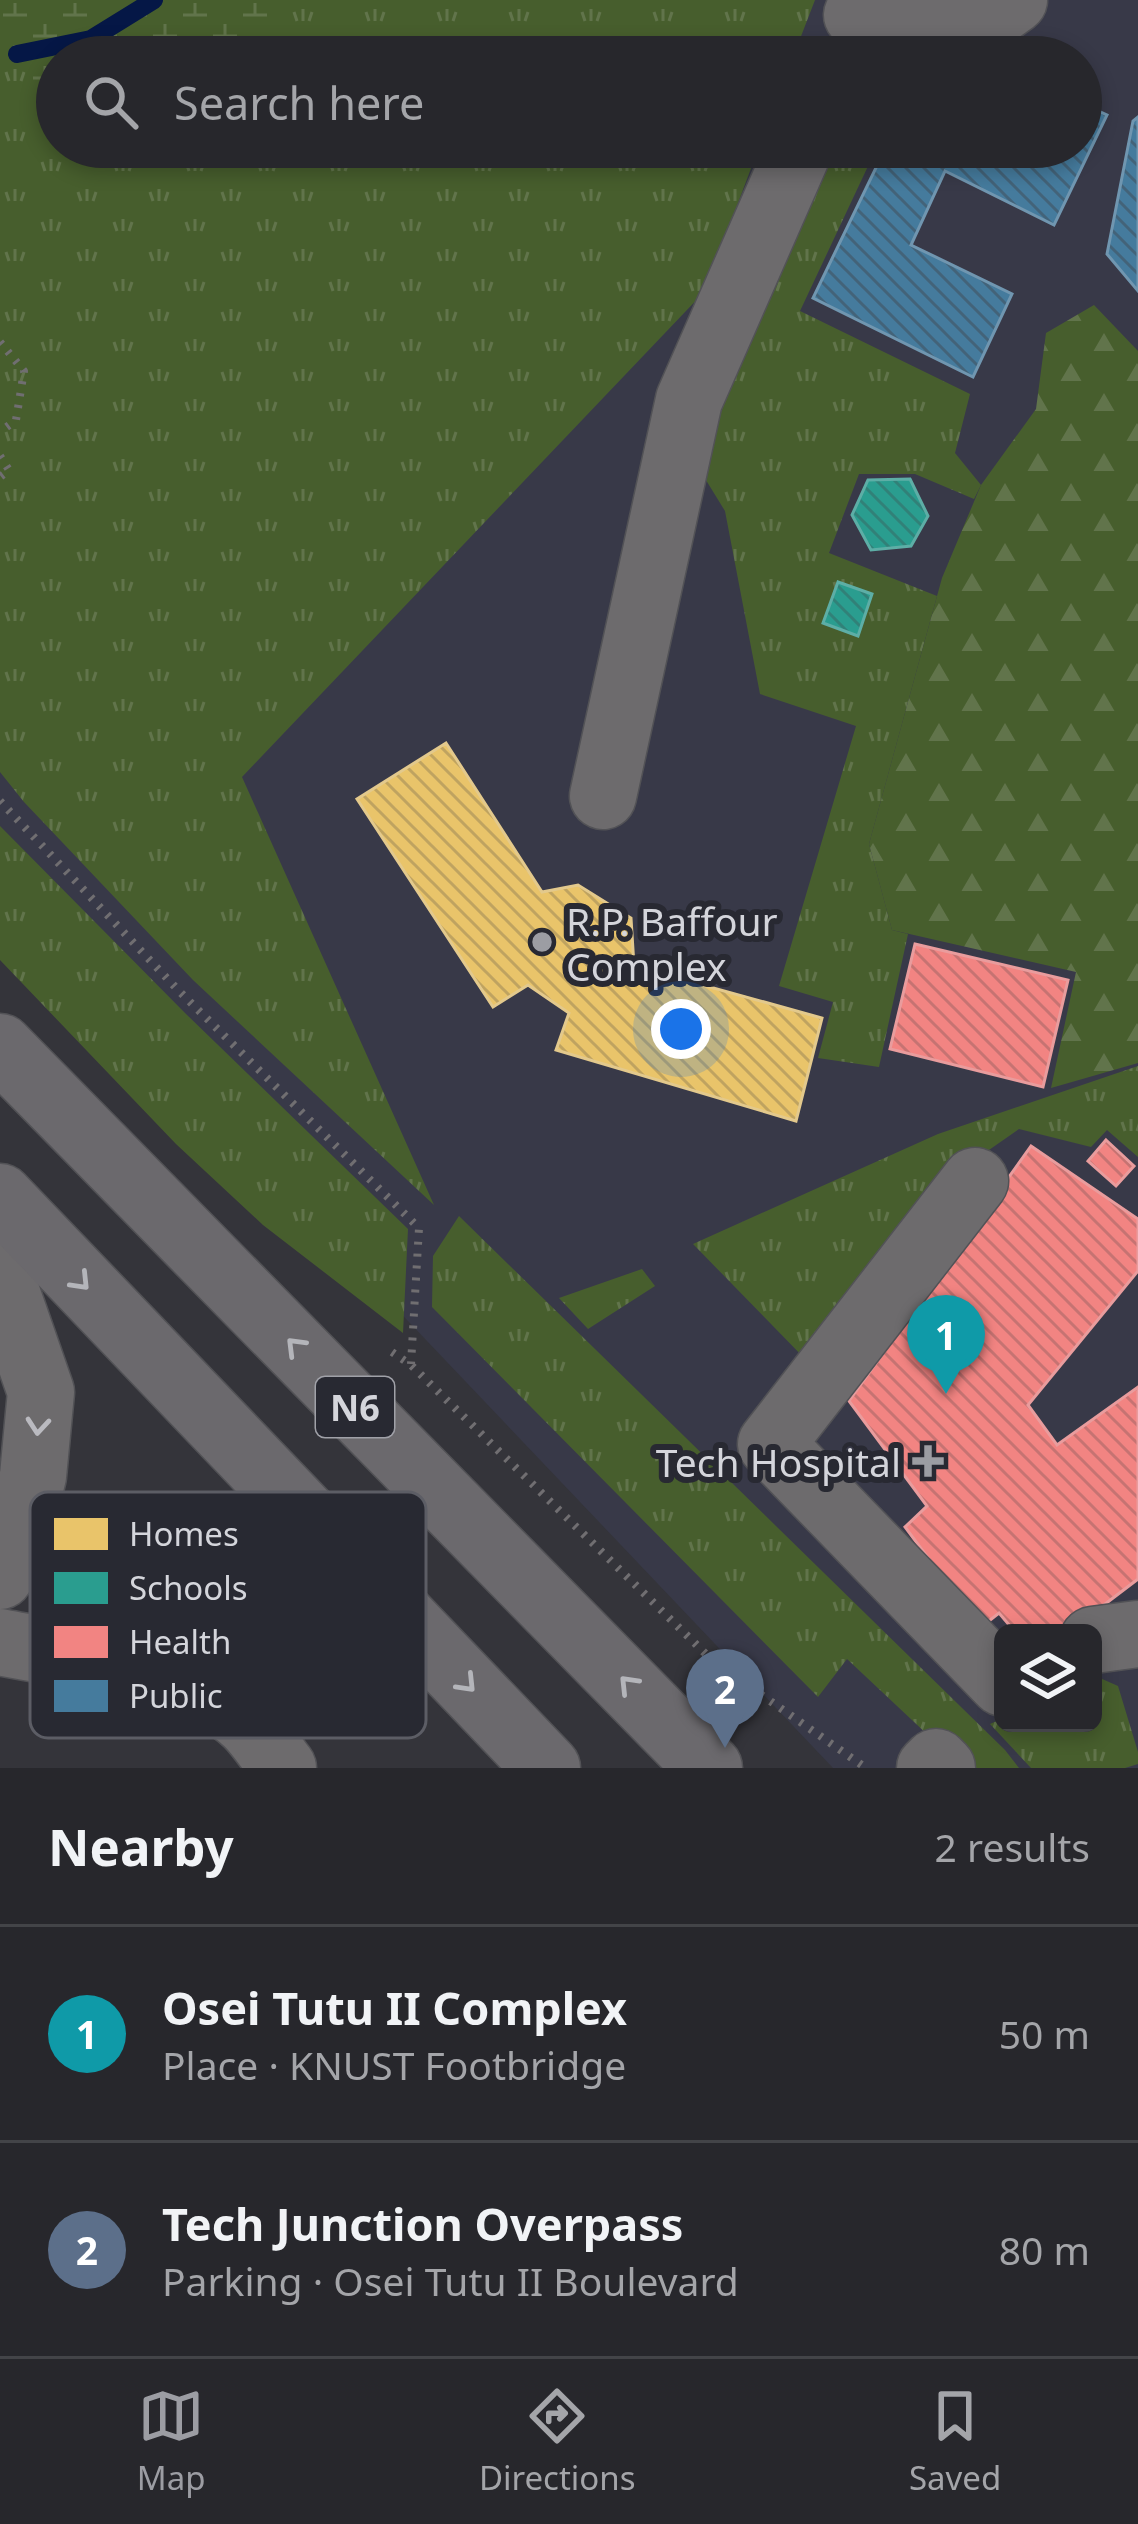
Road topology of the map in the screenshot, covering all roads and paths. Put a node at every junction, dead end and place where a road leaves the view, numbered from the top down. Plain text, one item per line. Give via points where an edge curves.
1 (1014, 0) edge
2 (853, 24) edge
3 (791, 168) edge
4 (0, 342) edge
5 (0, 432) edge
6 (0, 456) edge
7 (0, 477) edge
8 (603, 796) dead end
9 (0, 801) edge
10 (0, 1047) edge
11 (975, 1181) dead end
12 (0, 1197) edge
13 (0, 1274) edge
14 (411, 1365) dead end
15 (283, 1492) edge
16 (0, 1576) edge
17 (1138, 1634) edge
18 (1102, 1639) edge
19 (426, 1641) edge
20 (0, 1642) edge
21 (30, 1648) edge
22 (994, 1674) edge
23 (260, 1738) edge
24 (283, 1768) edge
25 (548, 1768) edge
26 (709, 1768) edge
27 (930, 1768) edge
28 (942, 1768) edge

1 - 2 street via 985,21
3 - 8 street via 688,400
4 - 5 path via 24,371 16,420
6 - 7 path via 9,470
9 - 14 path via 178,991 419,1228
26 -> 10 highway, N6
11 - 22 street via 771,1444
12 -> 15 highway
13 -> 16 street via 41,1392 33,1476 14,1554
17 - 18 street
19 -> 25 highway
20 - 21 street
23 - 24 street
27 - 28 street

